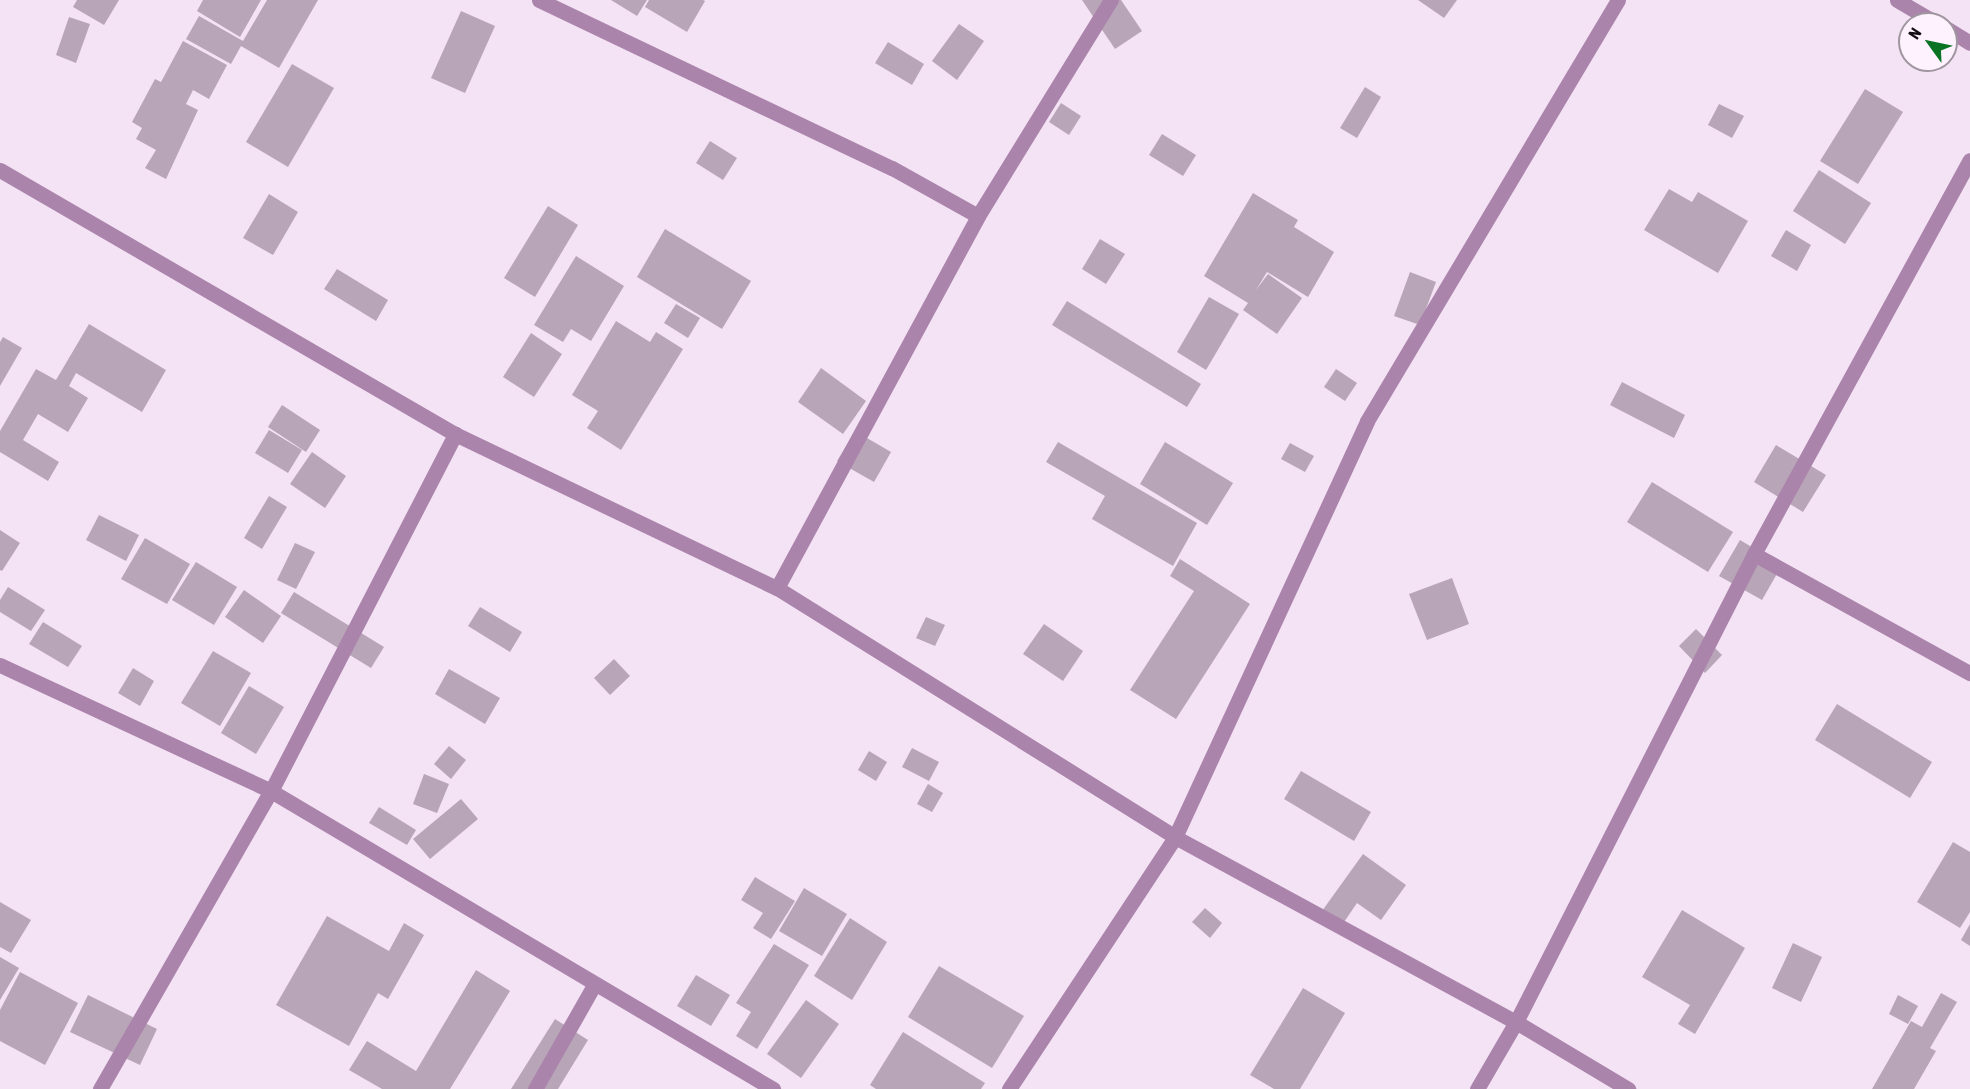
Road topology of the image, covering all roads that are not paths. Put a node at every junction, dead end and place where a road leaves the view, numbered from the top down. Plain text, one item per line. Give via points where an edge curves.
1 (539, 0) edge
2 (1111, 0) edge
3 (1618, 0) edge
4 (1897, 0) edge
5 (1918, 12) edge
6 (1970, 160) edge
7 (0, 170) edge
8 (978, 216) junction
9 (456, 434) junction
10 (1754, 554) junction
11 (777, 588) junction
12 (0, 665) edge
13 (1970, 673) edge
14 (271, 791) junction
15 (1175, 837) junction
16 (594, 986) junction
17 (1516, 1022) junction
18 (99, 1089) edge
19 (534, 1089) edge
20 (773, 1089) edge
21 (1010, 1089) edge
22 (1477, 1089) edge
23 (1628, 1089) edge

1 - 8 street via 892,168
2 - 8 street
3 - 15 street via 1367,420
4 - 5 street
6 - 10 street
7 - 9 street
8 - 11 street
9 - 11 street
9 - 14 street
10 - 13 street
10 - 17 street
11 - 15 street
12 - 14 street
14 - 16 street
14 - 18 street
15 - 17 street
15 - 21 street
16 - 19 street
16 - 20 street
17 - 22 street
17 - 23 street

